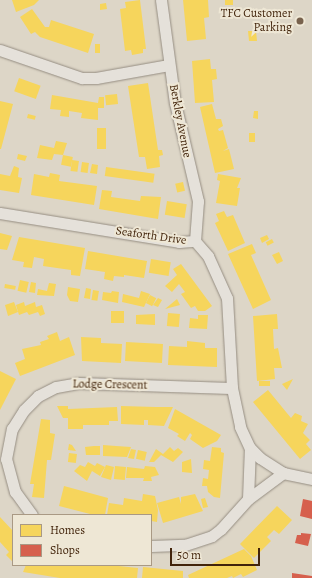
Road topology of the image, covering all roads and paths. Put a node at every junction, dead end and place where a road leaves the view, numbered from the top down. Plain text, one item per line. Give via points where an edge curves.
1 (161, 0) edge
2 (0, 50) edge
3 (169, 65) junction
4 (0, 213) edge
5 (195, 241) junction
6 (232, 388) junction
7 (250, 448) junction
8 (3, 458) edge
9 (283, 473) junction
10 (312, 479) edge
11 (248, 499) junction
12 (31, 514) edge
13 (152, 546) edge

1 - 3 street, Berkley Avenue
2 - 3 street via 82,78 96,78
3 - 5 street, Berkley Avenue via 183,143 198,201
4 - 5 street, Seaforth Drive via 179,242
5 - 6 street, Seaforth Drive via 208,256 227,298
6 - 7 street via 240,427
6 - 8 street, Lodge Crescent via 89,383 56,387 38,396 18,418
7 - 9 street
7 - 11 street
8 - 12 street, Lodge Crescent via 15,492
9 - 10 street
9 - 11 street
11 - 13 street via 212,536 185,545

